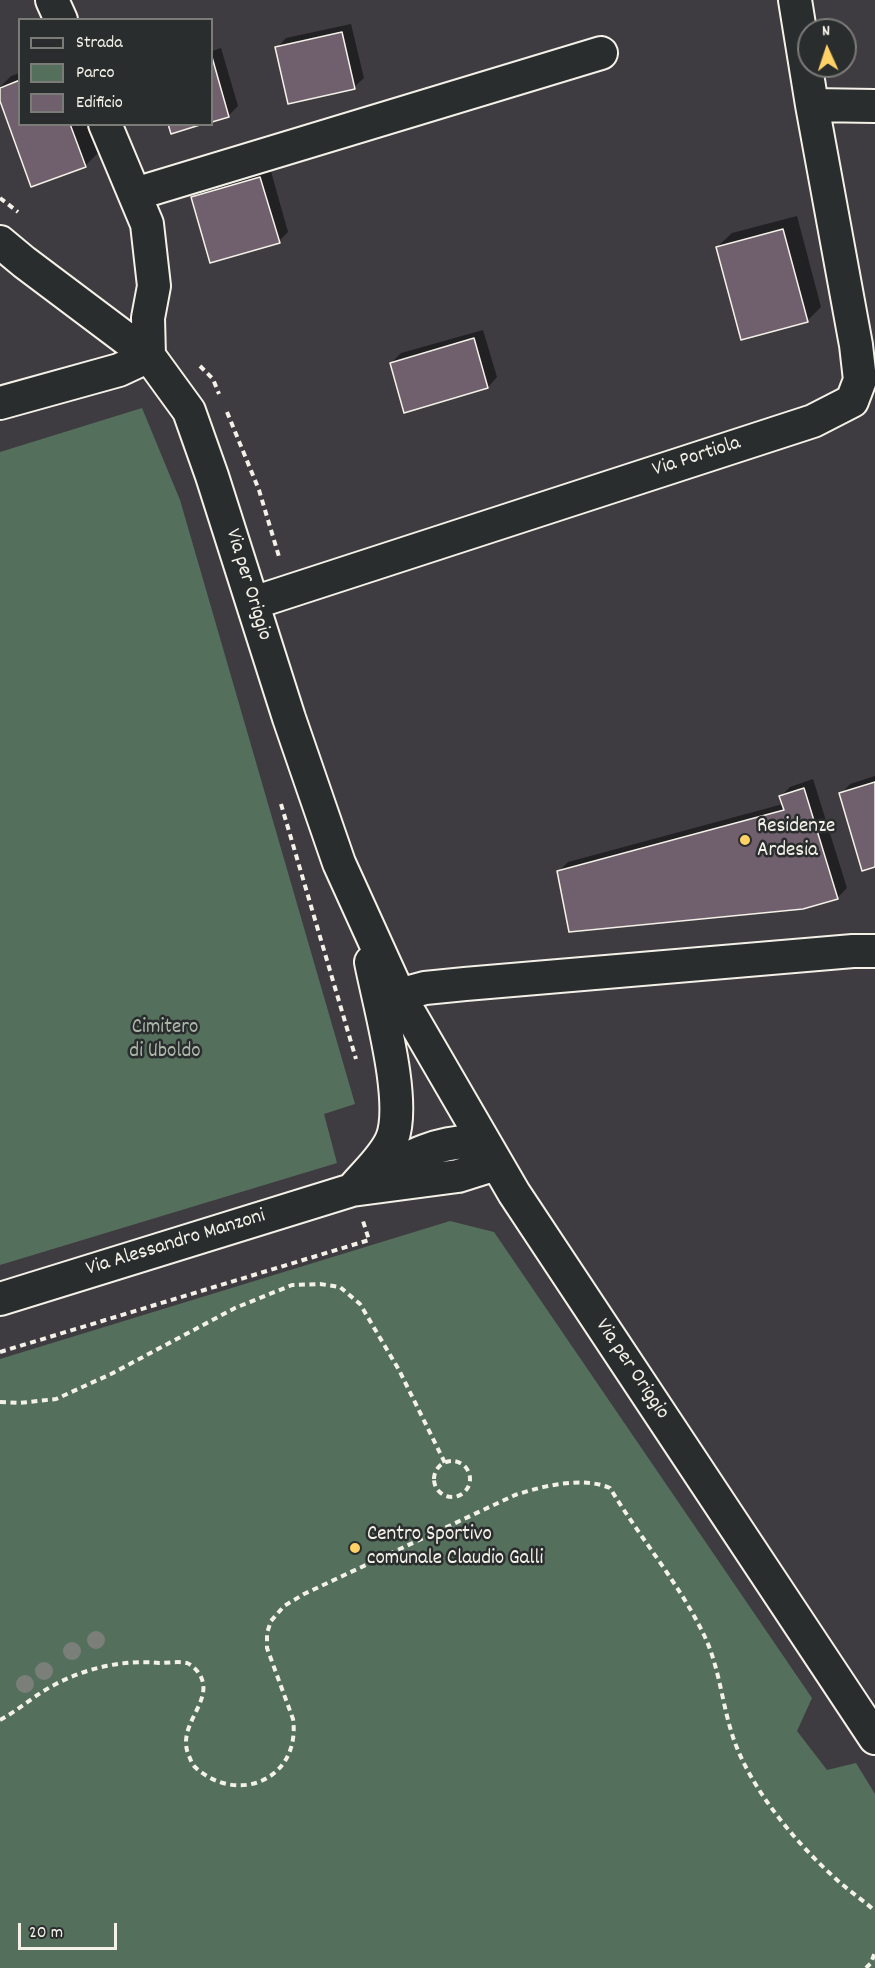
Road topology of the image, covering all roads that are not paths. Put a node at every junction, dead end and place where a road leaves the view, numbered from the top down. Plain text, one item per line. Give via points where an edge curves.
1 (52, 0) edge
2 (795, 0) edge
3 (60, 18) edge
4 (602, 52) dead end
5 (812, 105) junction
6 (875, 106) edge
7 (106, 126) edge
8 (135, 194) junction
9 (0, 242) edge
10 (149, 356) junction
11 (0, 403) edge
12 (253, 603) junction
13 (361, 913) junction
14 (875, 951) edge
15 (399, 995) junction
16 (490, 1154) junction
17 (352, 1190) junction
18 (0, 1299) edge
19 (875, 1738) edge

1 - 3 street
2 - 5 street, Via Portiola
4 - 8 street
5 - 6 street
5 - 12 street, Via Portiola via 856,345 860,380 852,401 813,421
7 - 8 street
8 - 10 street via 147,224 154,286 148,318
9 - 10 street, Via per Origgio
10 - 11 street via 119,370
10 - 12 street, Via per Origgio via 189,411
12 - 13 street, Via per Origgio via 339,863
13 - 15 street, Via per Origgio
13 - 17 street via 396,1085 395,1124 385,1151
14 - 15 street via 445,986
15 - 16 street, Via per Origgio
16 - 17 street, Via Alessandro Manzoni via 468,1140 427,1150
16 - 19 street, Via per Origgio
17 - 18 street, Via Alessandro Manzoni

